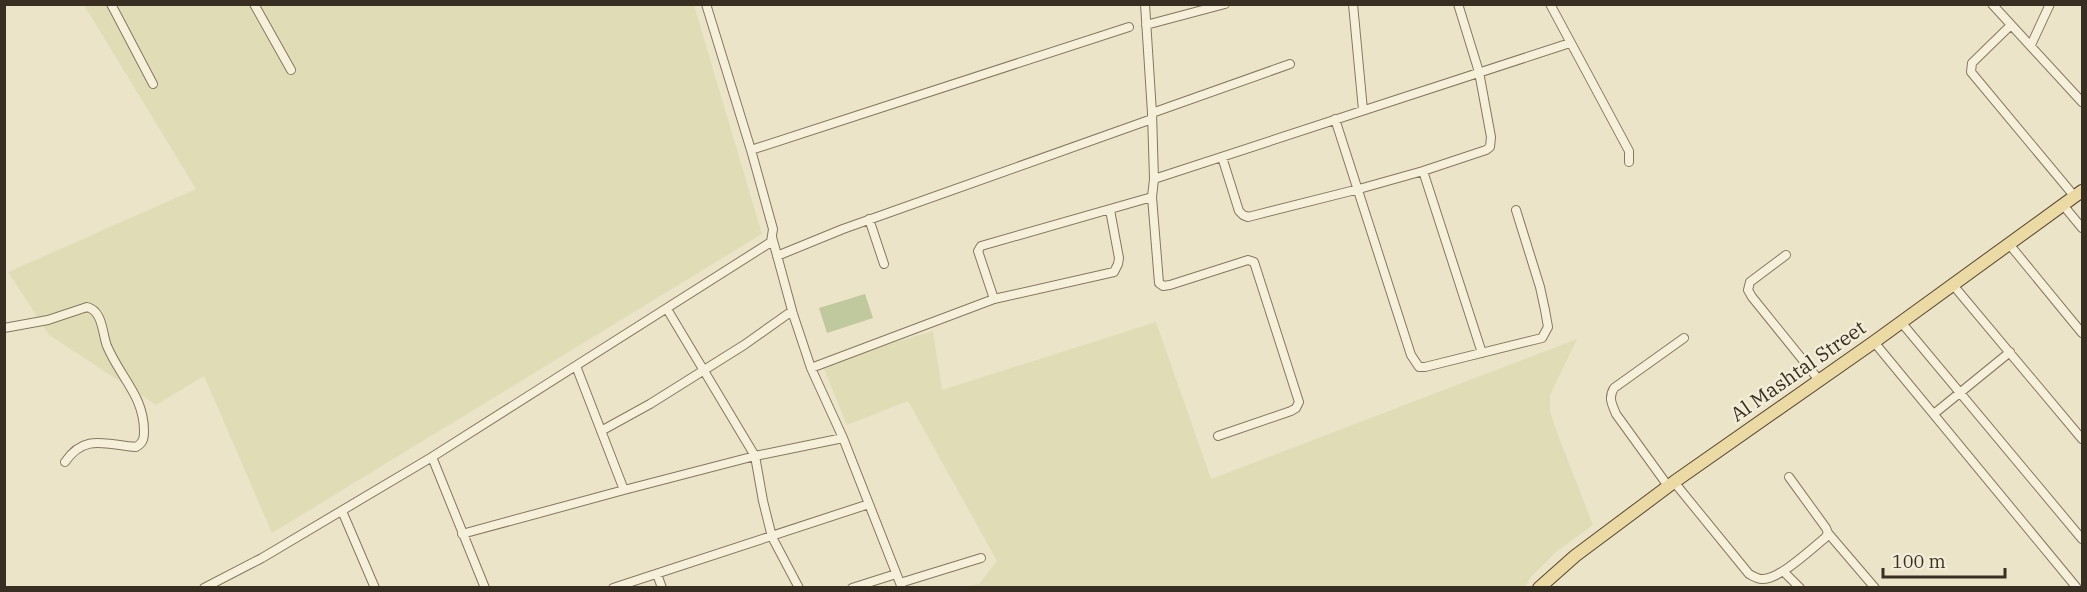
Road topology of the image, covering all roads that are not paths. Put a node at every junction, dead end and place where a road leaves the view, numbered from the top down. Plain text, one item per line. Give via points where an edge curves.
1 (111, 4) edge
2 (254, 4) edge
3 (706, 4) edge
4 (1145, 4) edge
5 (1225, 4) edge
6 (1353, 4) edge
7 (1458, 4) edge
8 (1550, 4) edge
9 (1992, 4) edge
10 (2050, 4) edge
11 (1146, 25) junction
12 (2011, 25) junction
13 (1129, 27) dead end
14 (1570, 42) junction
15 (2031, 45) junction
16 (1290, 64) dead end
17 (291, 69) dead end
18 (1479, 72) junction
19 (153, 84) dead end
20 (2082, 102) edge
21 (1363, 110) junction
22 (1152, 116) junction
23 (1335, 119) junction
24 (751, 150) junction
25 (1222, 157) junction
26 (1629, 162) dead end
27 (1423, 171) junction
28 (1154, 179) junction
29 (1359, 189) junction
30 (2079, 194) edge
31 (1152, 197) junction
32 (2063, 205) junction
33 (1110, 210) junction
34 (1516, 210) dead end
35 (869, 219) junction
36 (2082, 228) edge
37 (772, 237) junction
38 (2009, 244) junction
39 (1786, 255) dead end
40 (777, 256) junction
41 (884, 264) dead end
42 (1953, 285) junction
43 (994, 299) junction
44 (667, 309) junction
45 (792, 311) junction
46 (1901, 322) junction
47 (4, 328) edge
48 (2082, 333) edge
49 (1684, 338) dead end
50 (1874, 342) junction
51 (2010, 352) junction
52 (1482, 353) junction
53 (576, 366) junction
54 (811, 368) junction
55 (703, 372) junction
56 (1819, 380) junction
57 (1960, 392) junction
58 (1935, 414) junction
59 (601, 431) junction
60 (1218, 436) dead end
61 (843, 438) junction
62 (2082, 439) edge
63 (755, 456) junction
64 (432, 457) junction
65 (65, 462) dead end
66 (1789, 477) dead end
67 (1671, 484) junction
68 (624, 490) junction
69 (869, 504) junction
70 (342, 511) junction
71 (1828, 533) junction
72 (462, 534) junction
73 (772, 537) junction
74 (2082, 539) edge
75 (981, 558) dead end
76 (1783, 571) junction
77 (657, 574) junction
78 (896, 574) junction
79 (901, 585) edge
80 (204, 588) edge
81 (375, 588) edge
82 (485, 588) edge
83 (613, 588) edge
84 (662, 588) edge
85 (799, 588) edge
86 (852, 588) edge
87 (1539, 588) edge
88 (1800, 588) edge
89 (1875, 588) edge
90 (2077, 588) edge

1 - 19 street
2 - 17 street
3 - 24 street
4 - 11 street
5 - 11 street
6 - 21 street
7 - 18 street
8 - 14 street
9 - 12 street
10 - 15 street
11 - 22 street
12 - 15 street
12 - 30 street via 1972,63 1971,72
13 - 24 street
14 - 18 street
14 - 26 street via 1629,151
15 - 20 street
16 - 22 street
18 - 21 street
18 - 27 street via 1490,147
21 - 23 street
22 - 28 street
22 - 35 street
23 - 25 street
23 - 29 street
24 - 37 street
25 - 28 street
25 - 29 street via 1239,211 1248,217
27 - 29 street
27 - 52 street
28 - 31 street
29 - 52 street via 1416,364 1425,368
30 - 32 main road, Al Mashtal Street
31 - 33 street
31 - 60 street via 1158,276 1163,286 1248,260 1254,262 1299,402 1292,411
32 - 36 street
32 - 38 main road, Al Mashtal Street
33 - 43 street via 1119,258 1114,272
33 - 43 street via 981,246 978,251
34 - 52 street via 1540,286 1548,327 1542,338
35 - 40 street
35 - 41 street
37 - 40 street
37 - 44 street via 771,242
38 - 42 main road, Al Mashtal Street
38 - 48 street
39 - 56 street via 1750,282 1748,290
40 - 45 street
42 - 46 main road, Al Mashtal Street
42 - 51 street
43 - 54 street
44 - 53 street
44 - 55 street
45 - 54 street
45 - 55 street
46 - 50 main road, Al Mashtal Street
46 - 57 street
47 - 65 street via 48,320 87,307 93,309 98,313 113,359 142,409 144,436 136,447 88,444 73,450
49 - 67 street via 1614,388 1610,401
50 - 56 main road, Al Mashtal Street
50 - 58 street
51 - 57 street
51 - 62 street
53 - 59 street
53 - 64 street
54 - 61 street
55 - 59 street
55 - 63 street
56 - 67 main road, Al Mashtal Street
57 - 58 street
57 - 74 street
58 - 90 street
59 - 68 street
61 - 63 street
61 - 69 street
63 - 68 street
63 - 73 street
64 - 70 street
64 - 72 street
66 - 71 street
67 - 76 street via 1749,574 1769,579
67 - 87 main road, Al Mashtal Street
68 - 72 street
69 - 73 street
69 - 78 street
70 - 80 street
70 - 81 street
71 - 76 street
71 - 89 street
72 - 82 street
73 - 77 street
73 - 85 street
75 - 79 street
76 - 88 street
77 - 83 street
77 - 84 street
78 - 79 street
78 - 86 street

